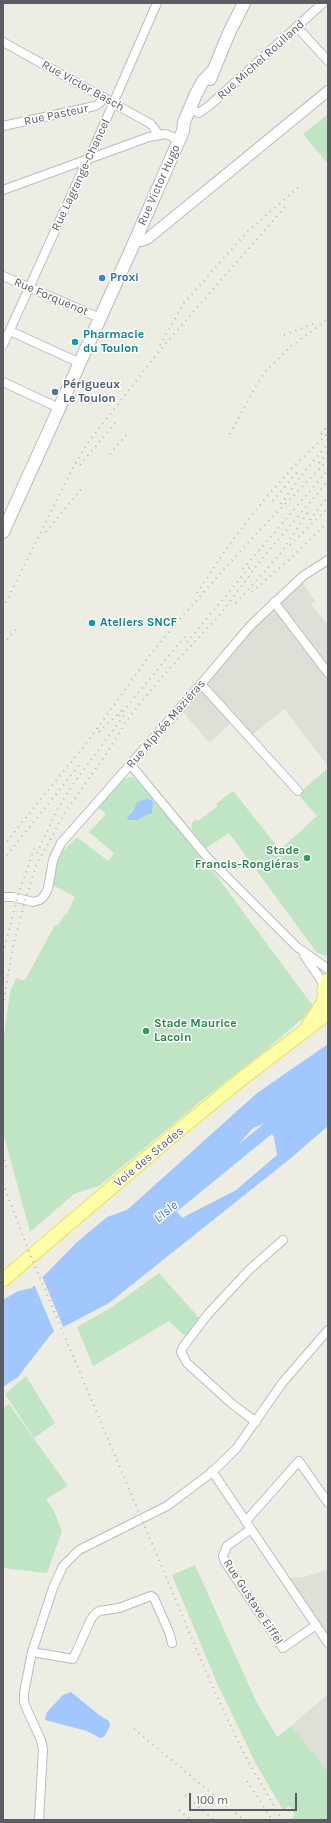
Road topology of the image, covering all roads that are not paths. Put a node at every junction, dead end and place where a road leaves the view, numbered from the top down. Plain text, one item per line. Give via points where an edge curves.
1 (158, 3) edge
2 (239, 3) edge
3 (244, 3) edge
4 (323, 3) edge
5 (297, 27) junction
6 (229, 32) junction
7 (3, 42) edge
8 (328, 61) edge
9 (328, 92) edge
10 (103, 97) junction
11 (114, 102) junction
12 (194, 108) junction
13 (3, 126) edge
14 (160, 135) junction
15 (181, 136) junction
16 (88, 159) junction
17 (3, 190) edge
18 (135, 240) junction
19 (3, 276) edge
20 (30, 288) junction
21 (100, 318) junction
22 (10, 331) junction
23 (3, 345) edge
24 (80, 363) junction
25 (3, 382) edge
26 (59, 408) junction
27 (3, 532) edge
28 (328, 560) edge
29 (274, 602) junction
30 (328, 673) edge
31 (201, 684) junction
32 (130, 764) junction
33 (298, 791) dead end
34 (3, 897) edge
35 (297, 946) junction
36 (328, 969) edge
37 (326, 991) edge
38 (328, 1013) edge
39 (298, 1038) junction
40 (284, 1240) dead end
41 (3, 1280) edge
42 (328, 1330) edge
43 (256, 1422) junction
44 (212, 1471) junction
45 (328, 1503) edge
46 (246, 1521) junction
47 (251, 1529) junction
48 (316, 1625) junction
49 (172, 1643) dead end
50 (328, 1643) edge
51 (32, 1652) junction
52 (40, 1820) edge

1 - 11 street, Rue Lagrange-Chancel
2 - 6 main road, Rue Victor Hugo
3 - 6 main road, Rue Victor Hugo
4 - 5 street, Rue Michel Roulland
5 - 8 street
5 - 12 street, Rue Michel Roulland via 210,106 201,112
6 - 12 main road, Rue Victor Hugo via 209,83
7 - 10 street, Rue Victor Basch
9 - 18 street via 157,231 146,239
10 - 11 street, Rue Victor Basch
10 - 13 street, Rue Pasteur via 95,106
11 - 14 street, Rue Victor Basch via 152,124
11 - 16 street, Rue Lagrange-Chancel
12 - 15 main road, Rue Victor Hugo
14 - 15 street
14 - 16 street
15 - 18 main road, Rue Victor Hugo
16 - 17 street
16 - 20 street, Rue Lagrange-Chancel
18 - 21 main road, Rue Victor Hugo
19 - 20 street, Rue Forquenot
20 - 21 street, Rue Forquenot
20 - 22 street, Rue Lagrange-Chancel
21 - 24 main road, Rue Victor Hugo
22 - 23 street, Rue Lagrange-Chancel
22 - 24 street
24 - 26 main road, Rue Victor Hugo
25 - 26 street
26 - 27 main road, Rue Victor Hugo
28 - 29 street, Rue Alphée Maziéras via 303,576
29 - 30 street
29 - 31 street, Rue Alphée Maziéras
31 - 32 street, Rue Alphée Maziéras
31 - 33 street
32 - 34 street, Rue Alphée Maziéras via 61,843 44,896 36,902
32 - 35 street via 206,856
35 - 36 street
35 - 37 street
37 - 39 main road, Voie des Stades via 323,1003
38 - 39 main road, Voie des Stades
39 - 41 main road, Voie des Stades via 239,1081 178,1131
40 - 43 street via 249,1270 208,1314 181,1352 188,1363 204,1378
42 - 43 street via 283,1382
43 - 44 street via 236,1449
44 - 46 street
44 - 51 street via 167,1506 79,1550 62,1566
45 - 46 street via 299,1460
46 - 47 street
47 - 48 street
47 - 48 street, Rue Gustave Eiffel via 227,1546 223,1556 224,1562 283,1648
48 - 50 street
49 - 51 street via 151,1596 95,1614 73,1659
51 - 52 street via 26,1676 24,1702 43,1749

